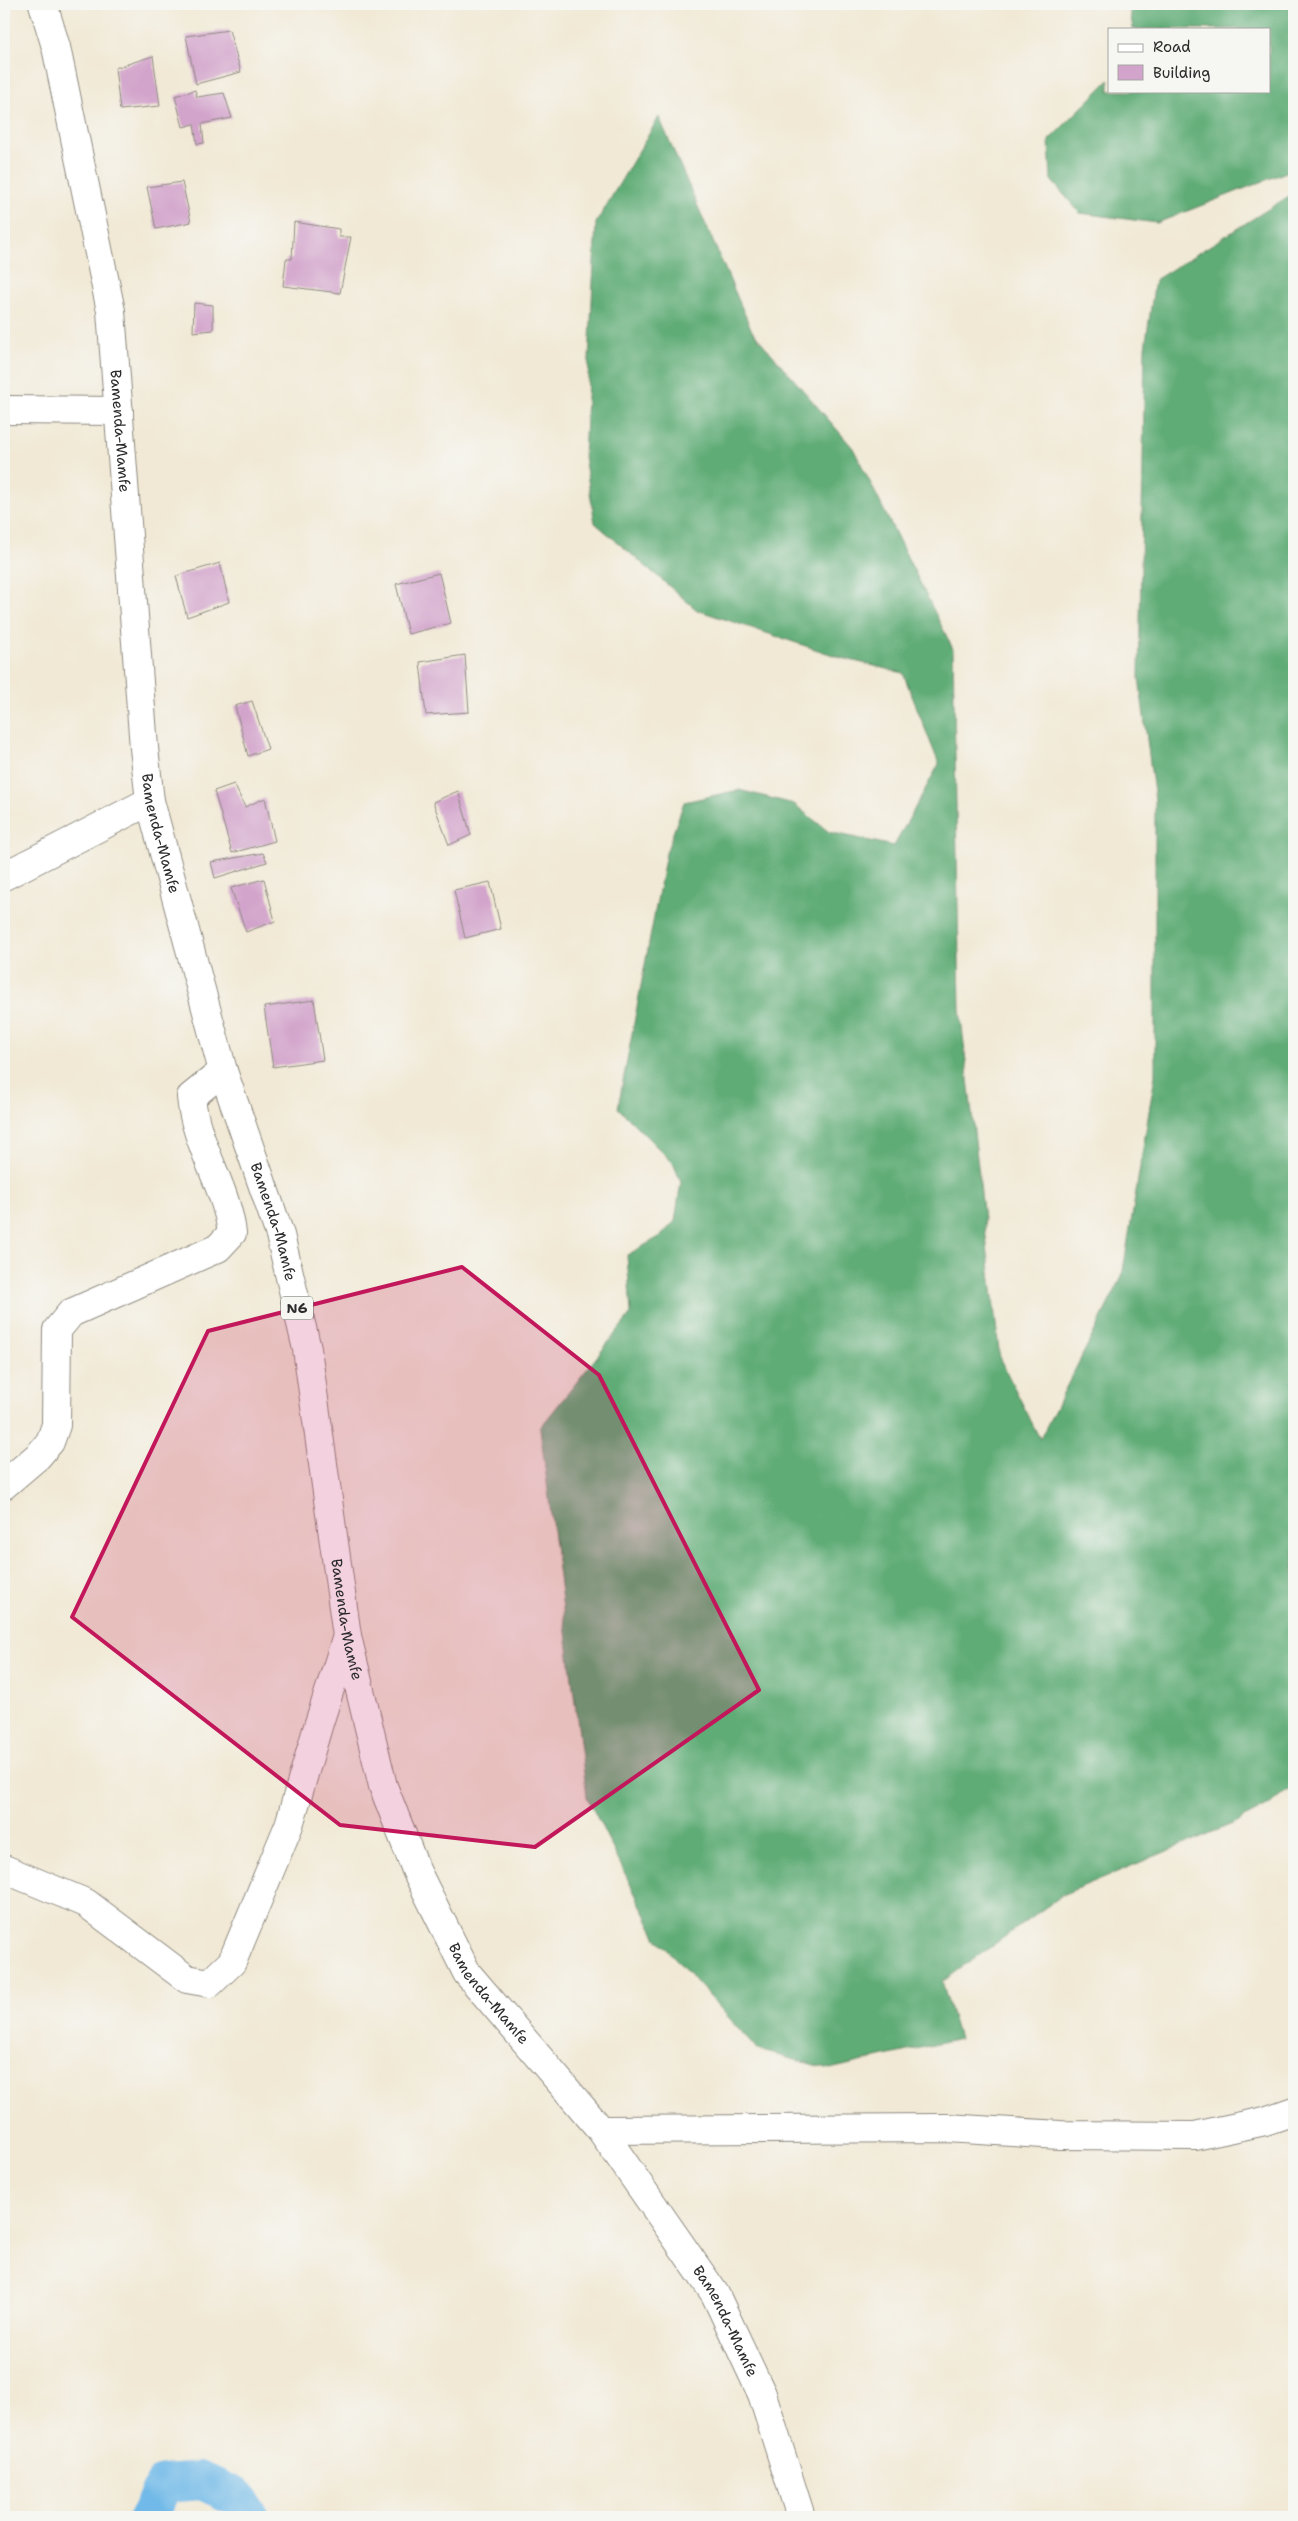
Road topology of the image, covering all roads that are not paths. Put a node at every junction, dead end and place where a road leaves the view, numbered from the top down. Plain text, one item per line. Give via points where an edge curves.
1 (43, 4) edge
2 (4, 410) edge
3 (119, 410) junction
4 (150, 801) junction
5 (4, 876) edge
6 (223, 1071) junction
7 (4, 1485) edge
8 (347, 1636) junction
9 (4, 1869) edge
10 (1294, 2111) edge
11 (601, 2130) junction
12 (800, 2516) edge

1 - 3 main road, Bamenda-Mamfe / N6 via 56,47 111,311
2 - 3 main road
3 - 4 main road, Bamenda-Mamfe / N6
4 - 5 main road
4 - 6 main road, Bamenda-Mamfe / N6
6 - 7 main road via 190,1096 192,1115 230,1212 232,1233 218,1248 71,1313 57,1330 56,1425 50,1442
6 - 8 main road, Bamenda-Mamfe / N6 via 280,1236 307,1349
8 - 9 main road via 289,1825 232,1962 210,1983 187,1979 86,1903
8 - 11 main road, Bamenda-Mamfe / N6 via 383,1786 416,1870 467,1973
10 - 11 main road via 1265,2121 1194,2136 1060,2135 947,2128
11 - 12 main road, Bamenda-Mamfe / N6 via 715,2294 762,2394

